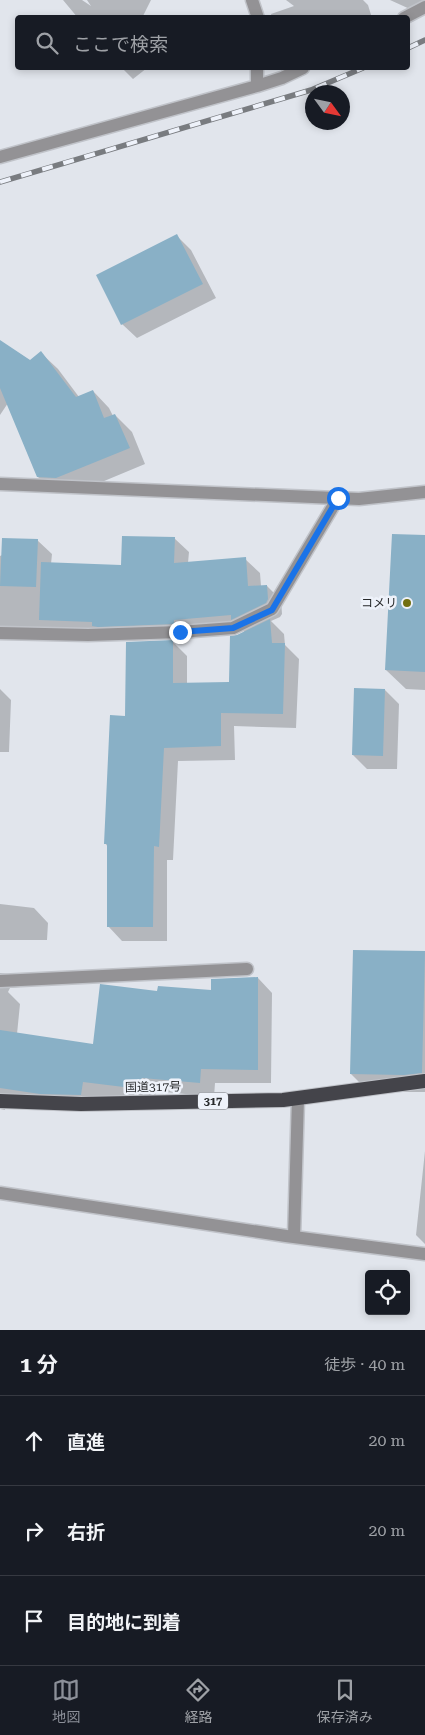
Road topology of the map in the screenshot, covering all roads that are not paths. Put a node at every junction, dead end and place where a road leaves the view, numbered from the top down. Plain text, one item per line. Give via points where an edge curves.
1 (252, 0) edge
2 (425, 7) edge
3 (257, 15) edge
4 (410, 15) edge
5 (257, 70) edge
6 (299, 70) edge
7 (257, 86) junction
8 (0, 157) edge
9 (0, 484) edge
10 (425, 492) edge
11 (338, 498) junction
12 (0, 633) edge
13 (247, 969) dead end
14 (0, 981) edge
15 (425, 1081) edge
16 (298, 1098) junction
17 (0, 1101) edge
18 (0, 1193) edge
19 (294, 1237) junction
20 (425, 1254) edge

1 - 3 street
2 - 4 street
5 - 7 street
6 - 7 street
7 - 8 street
9 - 11 street
10 - 11 street
11 - 12 street via 272,610 233,628 88,634
13 - 14 street
15 - 16 highway, 国道317号 / 317
16 - 17 highway, 国道317号 / 317 via 80,1104
16 - 19 street
18 - 19 street
19 - 20 street

